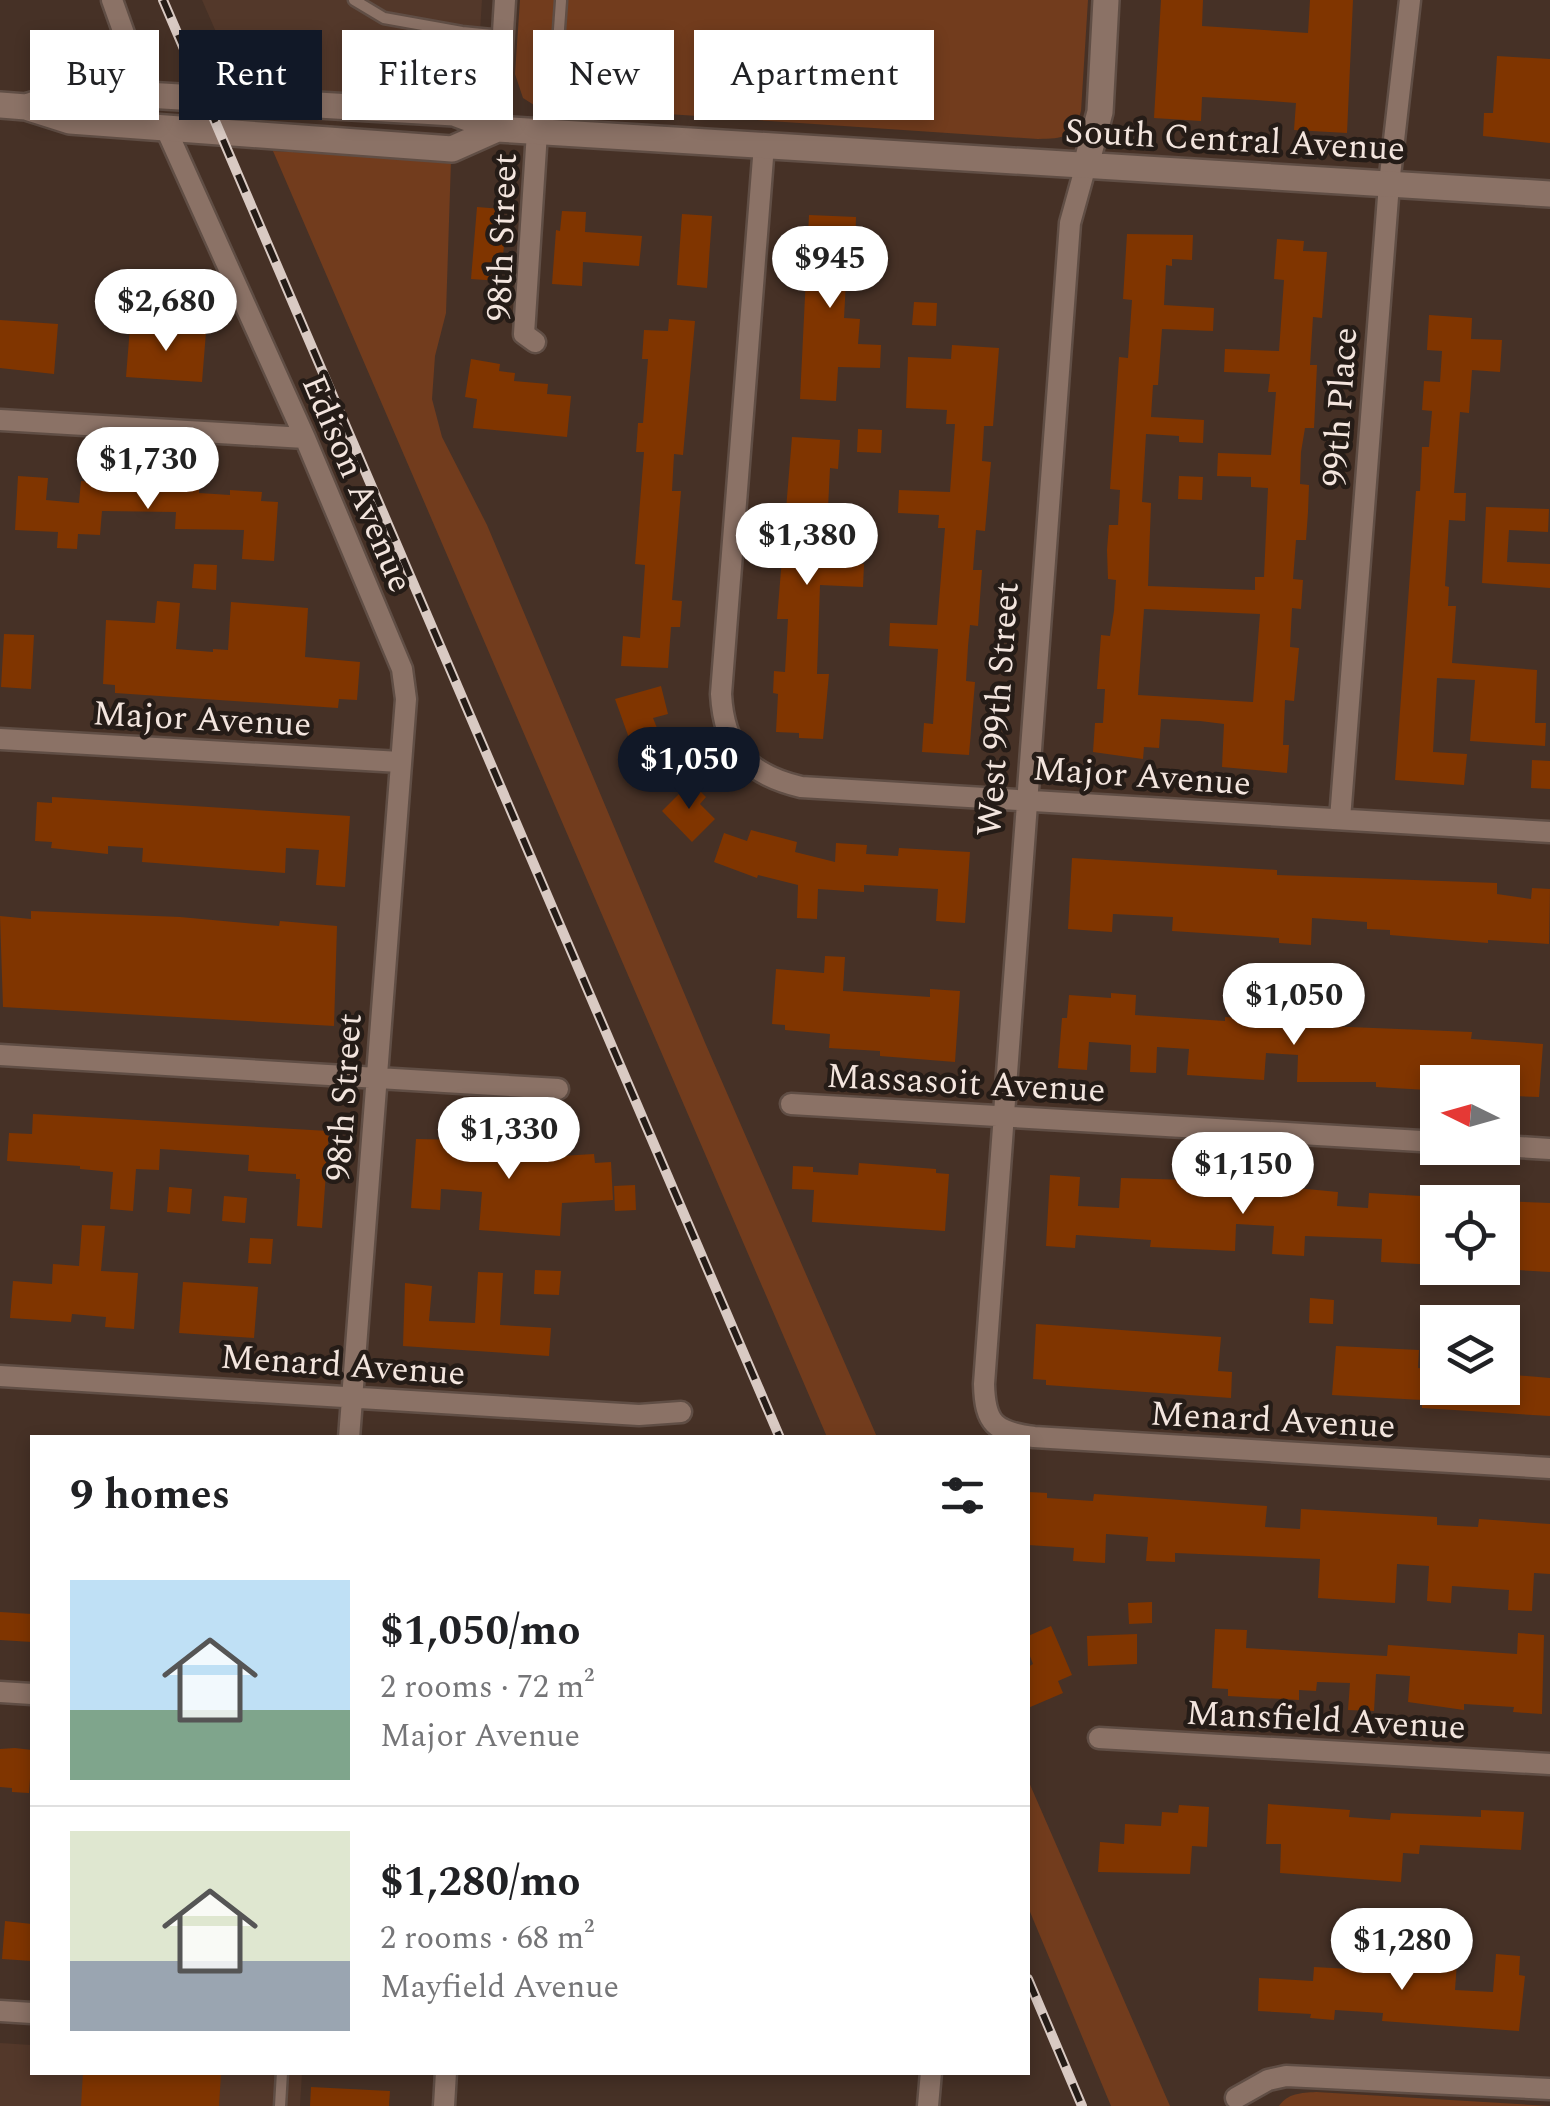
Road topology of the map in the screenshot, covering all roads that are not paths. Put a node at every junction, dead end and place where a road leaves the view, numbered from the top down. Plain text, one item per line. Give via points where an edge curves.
1 (112, 0) edge
2 (354, 0) edge
3 (505, 0) edge
4 (547, 0) edge
5 (1106, 0) edge
6 (1410, 0) edge
7 (561, 1) edge
8 (123, 30) edge
9 (451, 30) edge
10 (502, 30) edge
11 (559, 30) edge
12 (159, 96) edge
13 (13, 106) edge
14 (497, 120) edge
15 (166, 129) junction
16 (496, 129) junction
17 (537, 132) junction
18 (764, 146) junction
19 (1086, 165) junction
20 (1388, 184) junction
21 (1550, 194) edge
22 (535, 342) dead end
23 (0, 420) edge
24 (305, 438) junction
25 (0, 739) edge
26 (400, 762) junction
27 (1025, 800) junction
28 (1340, 820) junction
29 (1550, 832) edge
30 (0, 1056) edge
31 (377, 1078) junction
32 (558, 1089) dead end
33 (791, 1104) dead end
34 (1004, 1116) junction
35 (1420, 1141) edge
36 (1520, 1147) edge
37 (1550, 1148) edge
38 (0, 1376) edge
39 (352, 1397) junction
40 (681, 1412) dead end
41 (994, 1425) joint
42 (349, 1435) edge
43 (1023, 1435) edge
44 (1030, 1436) edge
45 (1550, 1468) edge
46 (0, 1692) edge
47 (30, 1694) edge
48 (1099, 1738) dead end
49 (1550, 1764) edge
50 (0, 2011) edge
51 (30, 2013) edge
52 (282, 2075) edge
53 (446, 2075) edge
54 (931, 2075) edge
55 (1550, 2089) edge
56 (1236, 2098) dead end
57 (280, 2106) edge
58 (444, 2106) edge
59 (928, 2106) edge

1 - 8 street
2 - 9 lane via 384,18
3 - 10 street, 98th Street
4 - 7 lane
5 - 19 street, West 99th Street via 1100,112
6 - 20 street, 99th Place
7 - 11 lane
12 - 16 street, South Central Avenue via 454,113
13 - 15 street, South Central Avenue via 70,121
14 - 16 street, 98th Street
15 - 16 street, South Central Avenue via 452,148
15 - 24 street, Edison Avenue
16 - 17 street, South Central Avenue
17 - 18 street, South Central Avenue
17 - 22 street, 98th Street via 524,334
18 - 19 street, South Central Avenue
18 - 27 street, Major Avenue via 721,694 728,738 760,772 801,787
19 - 20 street, South Central Avenue
19 - 27 street, West 99th Street via 1070,223
20 - 21 street, South Central Avenue
20 - 28 street, 99th Place
23 - 24 street
24 - 26 street, Edison Avenue via 402,669
25 - 26 street, Major Avenue
26 - 31 street, 98th Street
27 - 28 street, Major Avenue
27 - 34 street, West 99th Street
28 - 29 street, Major Avenue
30 - 31 street
31 - 32 street
31 - 39 street, 98th Street
33 - 34 street, Massasoit Avenue
34 - 35 street, Massasoit Avenue
34 - 41 street, West 99th Street via 984,1384
36 - 37 street
38 - 39 street, Menard Avenue
39 - 40 street, Menard Avenue
39 - 42 street, 98th Street
41 - 43 street, Menard Avenue
44 - 45 street, Menard Avenue
46 - 47 street
48 - 49 street, Mansfield Avenue
50 - 51 street
52 - 57 lane
53 - 58 street
54 - 59 street
55 - 56 street via 1286,2076

